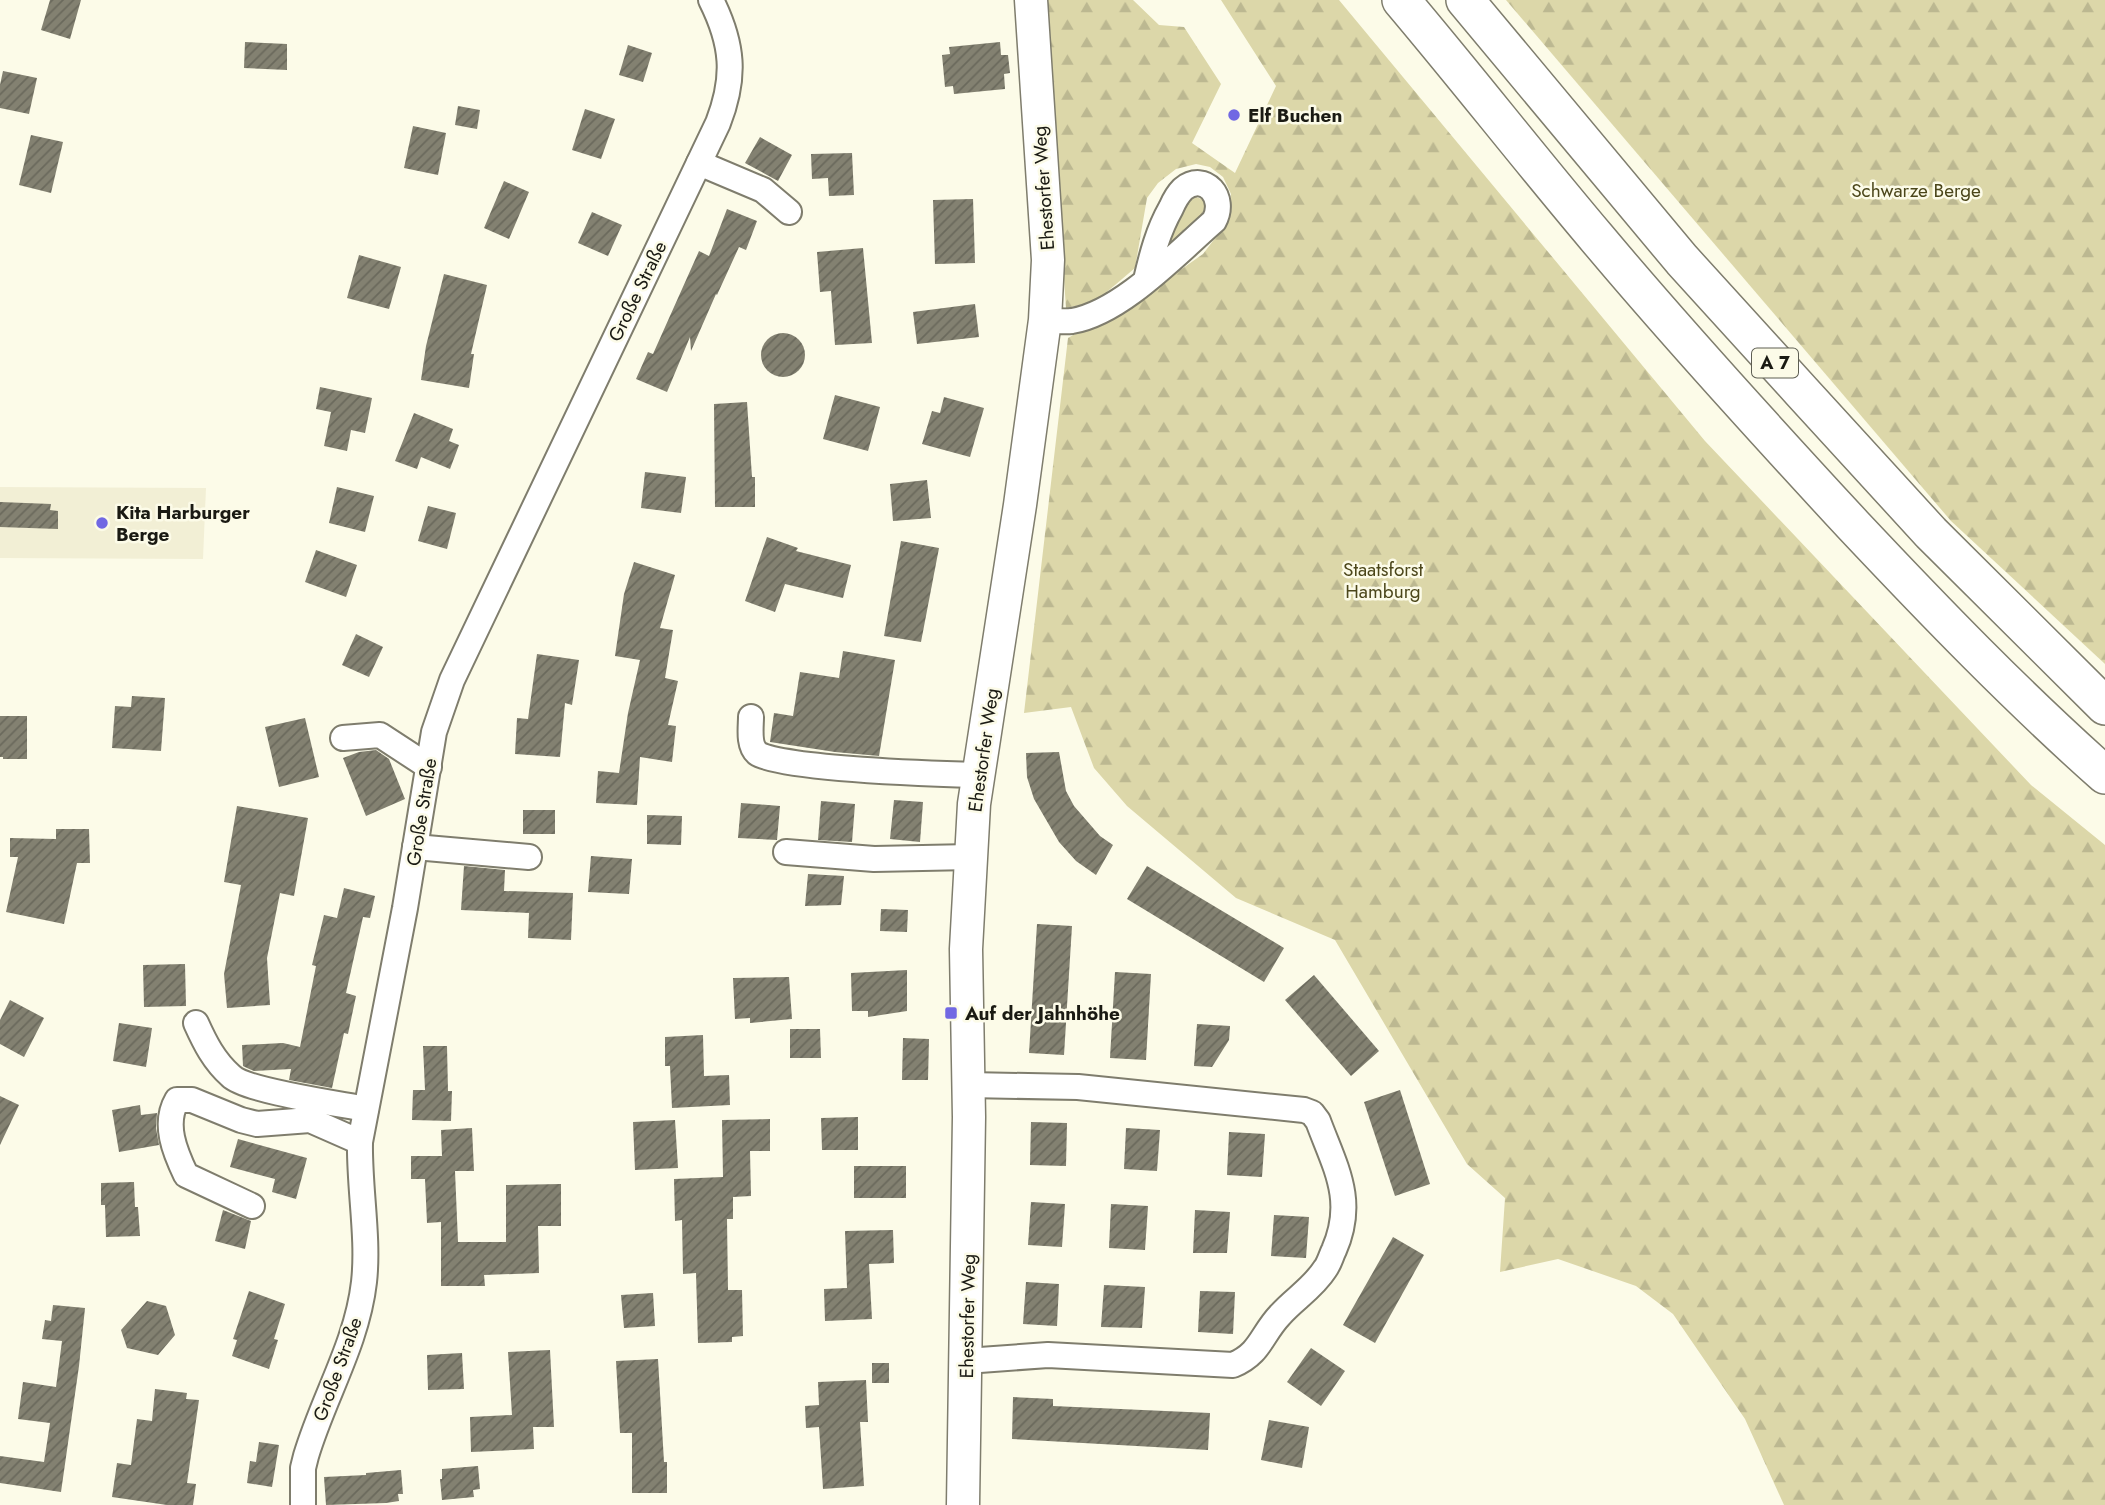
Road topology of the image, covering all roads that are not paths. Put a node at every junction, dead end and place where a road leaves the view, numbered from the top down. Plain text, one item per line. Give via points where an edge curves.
1 (711, 0) edge
2 (1031, 0) edge
3 (1401, 0) edge
4 (1465, 0) edge
5 (699, 163) junction
6 (789, 212) dead end
7 (1146, 280) dead end
8 (1045, 320) junction
9 (2105, 706) edge
10 (751, 717) dead end
11 (343, 738) dead end
12 (429, 767) junction
13 (978, 775) junction
14 (2105, 775) edge
15 (415, 847) junction
16 (786, 852) dead end
17 (971, 857) junction
18 (529, 858) dead end
19 (196, 1023) dead end
20 (968, 1085) junction
21 (366, 1109) junction
22 (360, 1142) junction
23 (252, 1206) dead end
24 (966, 1361) junction
25 (303, 1505) edge
26 (962, 1505) edge

1 - 5 street, Große Straße via 729,49 730,83 721,116
2 - 8 main road, Ehestorfer Weg via 1048,260
3 - 14 highway, A 7 via 1603,246 1792,461 1896,572
4 - 9 highway, A 7 via 1682,260 1931,533
5 - 6 street via 764,190
5 - 12 street, Große Straße via 452,680 434,732
7 - 8 street via 1098,312 1070,321
8 - 13 main road, Ehestorfer Weg
10 - 13 street via 752,747 759,754 786,762
11 - 12 street via 380,734
12 - 15 street, Große Straße
13 - 17 main road, Ehestorfer Weg
15 - 18 street
15 - 21 street, Große Straße
16 - 17 street via 874,859
17 - 20 main road, Ehestorfer Weg via 966,949
19 - 21 street via 211,1055 233,1079
20 - 24 main road, Ehestorfer Weg
20 - 24 street via 1112,1089 1304,1110 1318,1121 1344,1205 1340,1236 1326,1268 1240,1362 1048,1355
21 - 22 street, Große Straße
22 - 23 street via 310,1120 257,1124 192,1100 177,1100 172,1108 172,1143 186,1175
22 - 25 street, Große Straße via 364,1283 355,1325 306,1456
24 - 26 main road, Ehestorfer Weg

